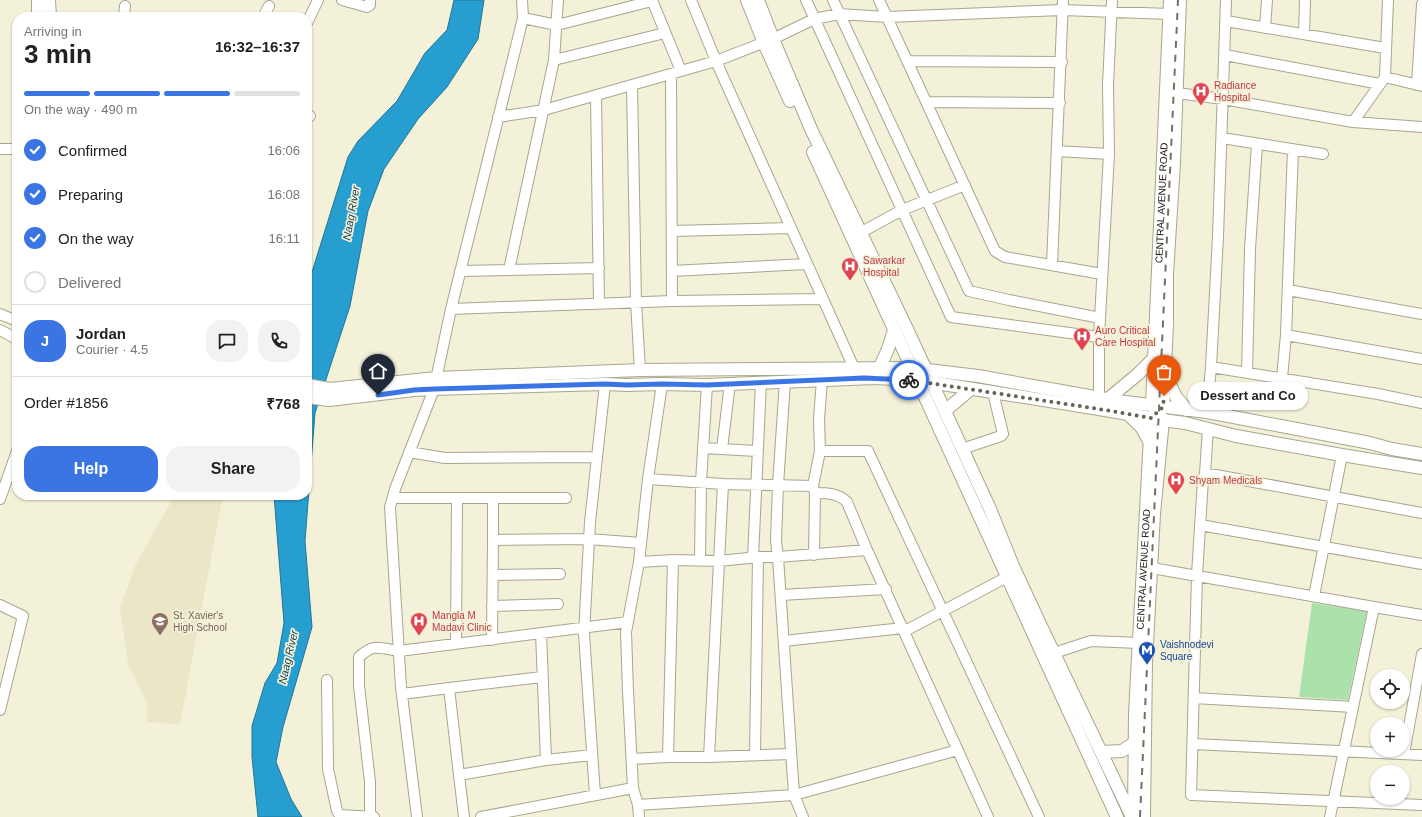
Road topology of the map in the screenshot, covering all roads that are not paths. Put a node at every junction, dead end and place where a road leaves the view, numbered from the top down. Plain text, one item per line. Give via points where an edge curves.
1 (38, 0) edge
2 (50, 0) edge
3 (318, 0) edge
4 (342, 0) edge
5 (370, 0) edge
6 (522, 0) edge
7 (558, 0) edge
8 (691, 0) edge
9 (747, 0) edge
10 (758, 0) edge
11 (806, 0) edge
12 (833, 0) edge
13 (879, 0) edge
14 (1112, 0) edge
15 (1170, 0) edge
16 (1180, 0) edge
17 (1226, 0) edge
18 (1267, 0) edge
19 (1305, 0) edge
20 (1388, 0) edge
21 (652, 1) edge
22 (1422, 4) edge
23 (1063, 5) edge
24 (125, 6) dead end
25 (269, 6) dead end
26 (38, 12) edge
27 (50, 12) edge
28 (124, 12) edge
29 (266, 12) edge
30 (1111, 12) junction
31 (312, 13) edge
32 (839, 14) junction
33 (1169, 14) junction
34 (887, 17) junction
35 (523, 18) junction
36 (814, 19) junction
37 (1226, 21) junction
38 (557, 25) junction
39 (1265, 28) junction
40 (665, 33) junction
41 (1304, 34) junction
42 (768, 41) junction
43 (1385, 48) junction
44 (1224, 55) junction
45 (554, 60) junction
46 (716, 61) junction
47 (908, 61) junction
48 (1062, 62) junction
49 (676, 73) junction
50 (1383, 80) junction
51 (632, 85) junction
52 (1420, 85) edge
53 (1177, 93) junction
54 (596, 95) junction
55 (1223, 99) junction
56 (927, 102) junction
57 (1060, 103) junction
58 (544, 110) junction
59 (498, 117) junction
60 (1353, 122) junction
61 (1422, 127) edge
62 (1222, 138) junction
63 (1257, 144) junction
64 (0, 149) edge
65 (12, 149) edge
66 (1293, 150) junction
67 (1057, 151) junction
68 (1109, 154) junction
69 (1323, 154) dead end
70 (965, 185) junction
71 (926, 202) junction
72 (902, 210) junction
73 (791, 228) junction
74 (672, 231) junction
75 (860, 232) junction
76 (807, 264) junction
77 (1052, 265) junction
78 (599, 268) junction
79 (509, 270) junction
80 (672, 271) junction
81 (460, 272) junction
82 (1102, 274) junction
83 (1288, 290) junction
84 (823, 299) junction
85 (672, 301) junction
86 (636, 302) junction
87 (599, 304) junction
88 (452, 309) junction
89 (0, 314) edge
90 (1422, 314) edge
91 (1100, 318) junction
92 (12, 319) edge
93 (0, 330) edge
94 (894, 330) junction
95 (1286, 335) junction
96 (12, 336) edge
97 (1099, 337) junction
98 (1154, 358) junction
99 (1422, 359) edge
100 (880, 367) junction
101 (1211, 367) junction
102 (854, 368) junction
103 (911, 368) junction
104 (640, 370) junction
105 (663, 370) junction
106 (926, 370) junction
107 (1165, 373) junction
108 (1247, 373) junction
109 (1282, 378) junction
110 (822, 380) junction
111 (917, 380) junction
112 (785, 381) junction
113 (761, 382) junction
114 (932, 382) junction
115 (435, 383) junction
116 (730, 383) junction
117 (605, 384) junction
118 (641, 384) junction
119 (662, 384) junction
120 (707, 385) junction
121 (312, 387) edge
122 (971, 389) junction
123 (993, 392) junction
124 (330, 394) junction
125 (312, 396) edge
126 (1104, 398) junction
127 (1422, 403) edge
128 (1187, 410) junction
129 (945, 411) junction
130 (1207, 412) junction
131 (1157, 413) junction
132 (1129, 415) junction
133 (1185, 423) junction
134 (1208, 428) junction
135 (1155, 442) junction
136 (703, 448) junction
137 (962, 448) junction
138 (722, 449) junction
139 (757, 451) junction
140 (820, 451) junction
141 (409, 452) junction
142 (1422, 454) edge
143 (1342, 455) junction
144 (597, 457) junction
145 (12, 464) edge
146 (1422, 468) edge
147 (1205, 474) junction
148 (648, 479) junction
149 (702, 482) junction
150 (723, 484) junction
151 (755, 484) junction
152 (778, 485) junction
153 (814, 489) junction
154 (1333, 496) junction
155 (393, 498) junction
156 (457, 498) junction
157 (493, 498) junction
158 (566, 498) dead end
159 (0, 499) edge
160 (1422, 513) edge
161 (1200, 525) junction
162 (589, 539) junction
163 (494, 540) junction
164 (641, 543) junction
165 (1323, 546) junction
166 (867, 550) junction
167 (814, 555) junction
168 (778, 557) junction
169 (755, 558) junction
170 (674, 560) junction
171 (700, 561) junction
172 (719, 561) junction
173 (639, 562) junction
174 (1422, 564) edge
175 (1152, 568) junction
176 (560, 574) dead end
177 (493, 575) junction
178 (1197, 575) junction
179 (1007, 577) junction
180 (886, 589) junction
181 (781, 595) junction
182 (1314, 596) junction
183 (558, 604) dead end
184 (0, 606) edge
185 (492, 606) junction
186 (1374, 607) junction
187 (942, 610) junction
188 (1422, 615) edge
189 (628, 622) junction
190 (584, 628) junction
191 (904, 629) junction
192 (541, 633) junction
193 (492, 640) junction
194 (784, 641) junction
195 (1139, 643) junction
196 (456, 644) junction
197 (399, 651) junction
198 (1054, 653) junction
199 (1422, 654) edge
200 (542, 677) junction
201 (327, 680) dead end
202 (449, 688) junction
203 (402, 694) junction
204 (1194, 698) junction
205 (1353, 707) junction
206 (0, 710) edge
207 (1410, 721) edge
208 (1134, 743) junction
209 (1193, 744) junction
210 (958, 750) junction
211 (1102, 752) junction
212 (1343, 752) junction
213 (1370, 753) edge
214 (791, 754) junction
215 (1410, 754) edge
216 (592, 755) junction
217 (755, 755) junction
218 (1422, 755) edge
219 (668, 757) junction
220 (709, 757) junction
221 (632, 759) junction
222 (546, 760) junction
223 (459, 775) junction
224 (634, 788) junction
225 (595, 795) junction
226 (794, 795) junction
227 (1332, 801) junction
228 (638, 805) junction
229 (1422, 805) edge
230 (528, 813) edge
231 (370, 817) edge
232 (374, 817) edge
233 (418, 817) edge
234 (464, 817) edge
235 (481, 817) edge
236 (639, 817) edge
237 (803, 817) edge
238 (988, 817) edge
239 (1039, 817) edge
240 (1117, 817) edge
241 (1133, 817) edge
242 (1144, 817) edge
243 (1330, 817) edge

1 - 26 main road
2 - 27 main road
3 - 31 street
4 - 5 street via 367,7
6 - 35 street
7 - 38 street
8 - 46 street
9 - 42 main road
10 - 42 main road
11 - 36 street
12 - 32 street
13 - 34 street
14 - 30 street
15 - 33 main road, CENTRAL AVENUE ROAD
16 - 53 main road
17 - 37 street
18 - 39 street
19 - 41 street
20 - 43 street
21 - 38 street
21 - 40 street
22 - 52 street
23 - 30 street
23 - 34 street
23 - 48 street
24 - 28 street
25 - 29 street
30 - 33 street
30 - 68 street
32 - 34 street
32 - 36 street
32 - 71 street
33 - 98 main road, CENTRAL AVENUE ROAD
34 - 47 street
35 - 38 street
35 - 59 street
36 - 42 street
36 - 72 street
37 - 39 street
37 - 44 street
38 - 45 street
39 - 41 street
40 - 45 street
40 - 49 street
41 - 43 street
42 - 46 street
42 - 75 main road
42 - 94 main road
43 - 50 street
44 - 50 street
44 - 55 street
45 - 58 street
46 - 49 street
46 - 73 street
47 - 48 street
47 - 56 street
48 - 57 street
49 - 51 street
49 - 74 street
50 - 52 street
50 - 60 street
51 - 54 street
51 - 86 street
53 - 55 street
53 - 107 main road via 1167,274
54 - 58 street
54 - 78 street
55 - 60 street
55 - 62 street
56 - 57 street
56 - 70 street
57 - 67 street
58 - 59 street
58 - 79 street
59 - 81 street
60 - 61 street
62 - 63 street
62 - 101 street
63 - 66 street
63 - 108 street via 1250,249
64 - 65 street
66 - 69 street
66 - 83 street
67 - 68 street
67 - 77 street
68 - 82 street
70 - 71 street
70 - 77 street via 995,251 1005,257
71 - 72 street
71 - 91 street via 969,291
72 - 75 street
72 - 97 street via 951,317
73 - 74 street
73 - 76 street
74 - 80 street
75 - 106 main road
76 - 80 street
76 - 84 street
77 - 82 street
78 - 79 street
78 - 87 street
79 - 81 street
80 - 85 street
81 - 88 street
82 - 91 street
83 - 90 street
83 - 95 street
84 - 85 street
84 - 102 street
85 - 86 street
86 - 87 street
86 - 104 street
87 - 88 street
88 - 115 street
89 - 92 street
91 - 97 street
93 - 96 street
94 - 100 main road
94 - 103 main road
95 - 99 street
95 - 109 street
97 - 126 street
98 - 126 main road via 1138,374
98 - 131 main road, CENTRAL AVENUE ROAD
100 - 102 main road
100 - 103 main road
101 - 108 street
101 - 130 street
102 - 105 main road
103 - 106 main road
103 - 111 main road
104 - 105 main road
104 - 115 main road
104 - 118 main road
105 - 119 main road
106 - 114 main road
106 - 126 main road via 978,376
107 - 128 main road via 1176,397
107 - 131 main road
108 - 109 street
109 - 127 street
110 - 111 main road
110 - 112 main road
110 - 140 street
111 - 114 main road
111 - 179 main road
112 - 113 main road
112 - 152 street
113 - 116 main road
113 - 139 street
114 - 122 main road
114 - 129 main road
115 - 117 main road
115 - 124 main road via 414,390
115 - 141 street
116 - 120 main road
116 - 138 street
117 - 118 main road
117 - 144 street
118 - 119 main road
119 - 120 main road
119 - 148 street
120 - 136 street
121 - 124 main road
122 - 123 main road
122 - 129 main road
123 - 132 main road
123 - 137 street via 1001,436
124 - 125 main road
126 - 131 main road
128 - 130 main road
128 - 131 main road
129 - 137 main road
130 - 142 main road
131 - 132 main road
131 - 133 main road
131 - 135 main road
132 - 135 main road
133 - 134 main road
133 - 135 main road
134 - 143 main road via 1236,436
134 - 147 street
135 - 175 main road
135 - 195 main road, CENTRAL AVENUE ROAD
136 - 138 street
136 - 149 street
137 - 198 main road
138 - 139 street
139 - 151 street
140 - 153 street
140 - 187 street via 868,451
141 - 144 street via 445,458
141 - 155 street
143 - 146 main road
143 - 154 street
144 - 162 street
145 - 159 street
147 - 154 street
147 - 161 street
148 - 149 street
148 - 164 street
149 - 150 street
149 - 171 street
150 - 151 street
150 - 172 street
151 - 152 street
151 - 169 street
152 - 153 street
152 - 168 street
153 - 166 street via 842,496 847,502
153 - 167 street
154 - 160 street
154 - 165 street
155 - 156 street
155 - 197 street via 390,507
156 - 157 street
156 - 196 street
157 - 158 street
157 - 163 street
161 - 165 street
161 - 178 street
162 - 163 street
162 - 164 street
162 - 190 street
163 - 177 street
164 - 173 street
165 - 174 street
165 - 182 street
166 - 167 street
166 - 180 street
167 - 168 street
168 - 169 street
168 - 181 street
169 - 172 street
169 - 217 street
170 - 171 street
170 - 173 street
170 - 219 street
171 - 172 street
172 - 220 street
173 - 189 street
175 - 178 street
175 - 242 main road via 1146,662
176 - 177 street
177 - 185 street
178 - 182 street
178 - 204 street
179 - 187 street
179 - 240 main road
180 - 181 street
180 - 191 street
181 - 194 street
182 - 186 street
183 - 185 street
184 - 206 street via 23,616
185 - 193 street
186 - 188 street
186 - 205 street
187 - 191 street
187 - 239 street
189 - 190 street
189 - 221 street via 626,632
190 - 192 street
190 - 216 street
191 - 194 street
191 - 210 street
192 - 193 street
192 - 200 street
193 - 196 street
194 - 214 street
195 - 198 street via 1091,641
195 - 208 main road, CENTRAL AVENUE ROAD
196 - 197 street
197 - 203 street
197 - 231 street via 374,646 359,657 359,686 370,782
198 - 211 main road
199 - 207 street
200 - 202 street
200 - 222 street
201 - 231 street via 328,769 337,811 340,814
202 - 203 street
202 - 223 street
203 - 233 street
204 - 205 street
204 - 209 street
205 - 212 street
208 - 211 main road via 1122,751
208 - 241 main road, CENTRAL AVENUE ROAD
209 - 212 street
209 - 227 street via 1191,795
210 - 226 street
210 - 238 street
211 - 241 main road
212 - 213 street
212 - 227 street
214 - 217 street
214 - 226 street
215 - 218 street
216 - 222 street
216 - 225 street
217 - 220 street
219 - 220 street
219 - 221 street
221 - 224 street
222 - 223 street
223 - 234 street
224 - 225 street
224 - 228 street
225 - 230 street
226 - 228 street
226 - 237 street
227 - 229 street
227 - 243 street
228 - 236 street
230 - 235 street
231 - 232 street

